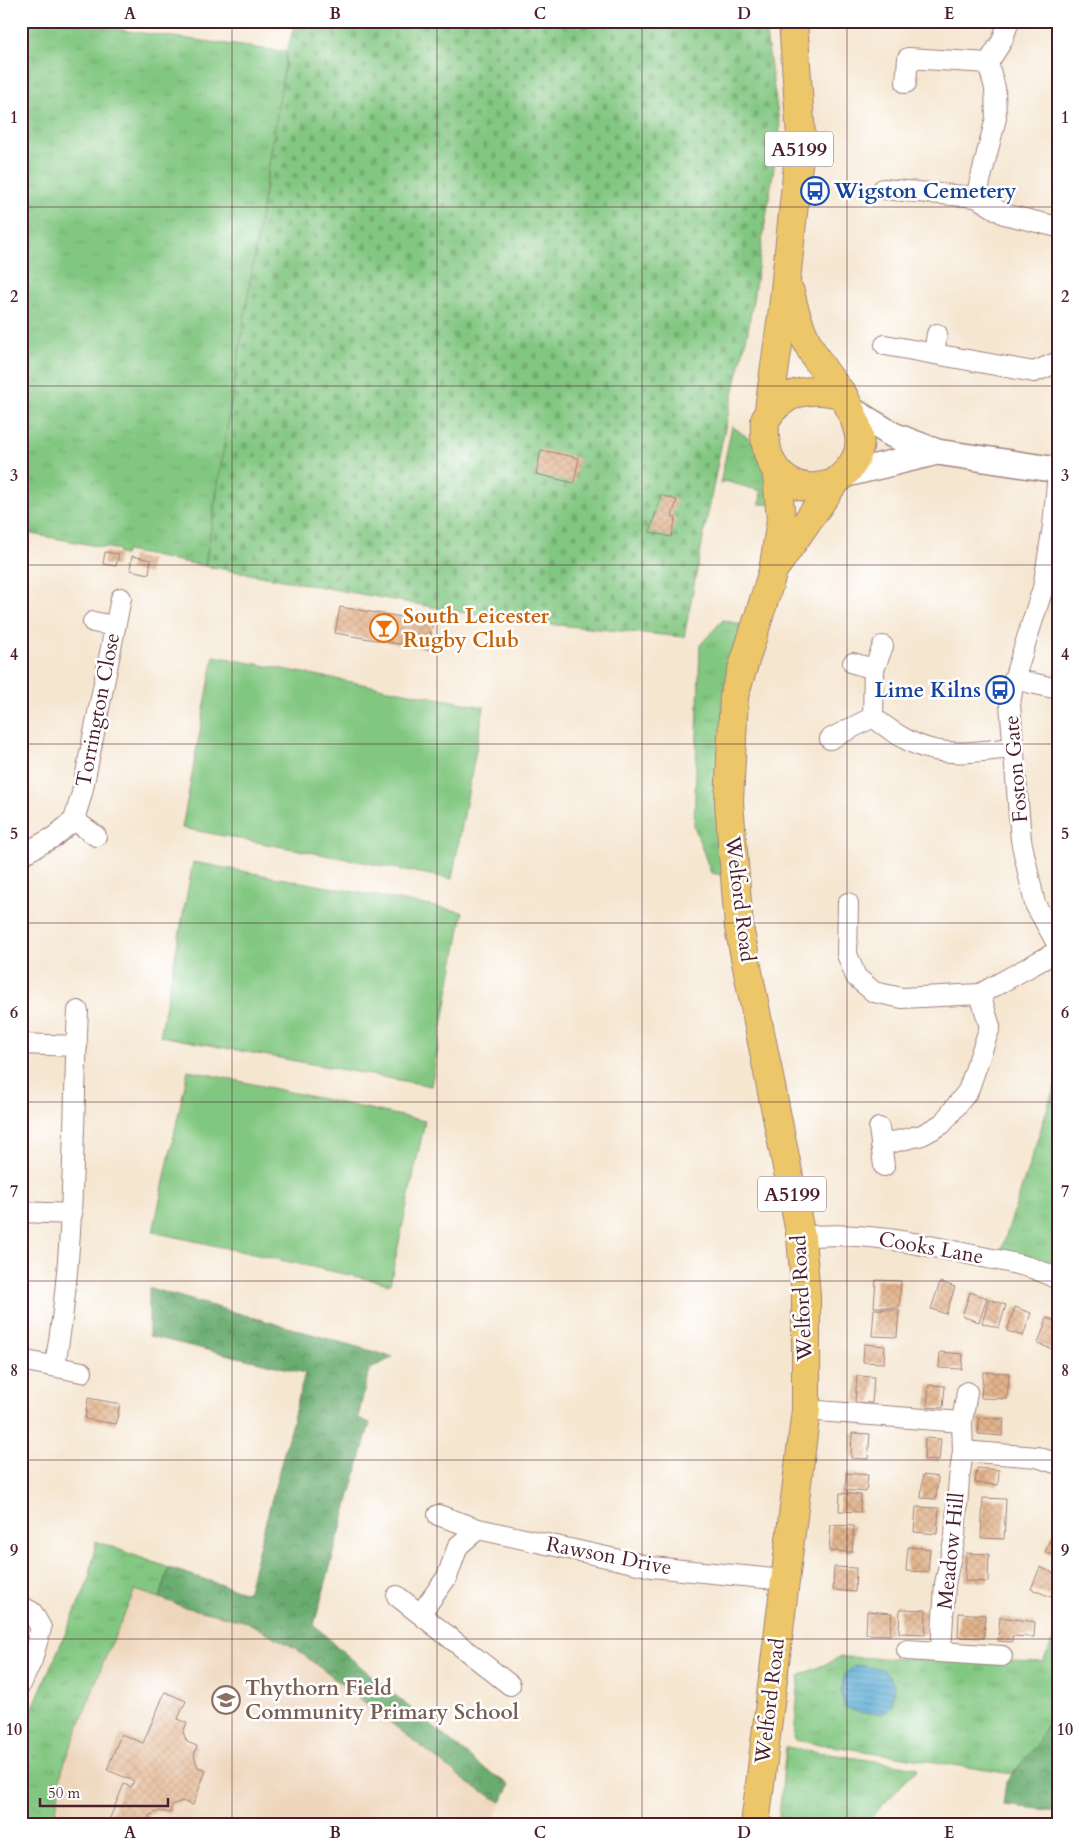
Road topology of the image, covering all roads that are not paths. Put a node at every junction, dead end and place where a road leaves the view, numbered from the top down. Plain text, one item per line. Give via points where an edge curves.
1 (793, 21) edge
2 (1009, 21) edge
3 (988, 63) junction
4 (906, 83) dead end
5 (883, 189) dead end
6 (976, 197) junction
7 (1058, 227) edge
8 (786, 276) junction
9 (885, 345) dead end
10 (1058, 362) edge
11 (847, 402) junction
12 (768, 416) junction
13 (937, 452) junction
14 (1058, 471) edge
15 (777, 475) junction
16 (841, 479) junction
17 (773, 571) junction
18 (121, 598) dead end
19 (93, 622) dead end
20 (115, 626) junction
21 (882, 646) dead end
22 (853, 663) dead end
23 (874, 668) junction
24 (1014, 679) junction
25 (1058, 689) edge
26 (872, 717) junction
27 (830, 739) dead end
28 (1013, 748) junction
29 (74, 820) junction
30 (96, 836) dead end
31 (21, 855) edge
32 (848, 903) dead end
33 (1058, 945) edge
34 (1058, 951) edge
35 (980, 994) junction
36 (78, 1011) dead end
37 (21, 1044) edge
38 (76, 1046) junction
39 (884, 1166) dead end
40 (21, 1212) edge
41 (72, 1214) junction
42 (801, 1237) junction
43 (1058, 1280) edge
44 (21, 1360) edge
45 (55, 1365) junction
46 (82, 1372) dead end
47 (967, 1392) dead end
48 (806, 1410) junction
49 (962, 1422) junction
50 (963, 1451) junction
51 (1058, 1464) edge
52 (438, 1515) dead end
53 (478, 1529) junction
54 (784, 1580) junction
55 (397, 1596) dead end
56 (21, 1606) edge
57 (421, 1613) junction
58 (907, 1650) dead end
59 (941, 1651) junction
60 (1002, 1656) dead end
61 (21, 1684) edge
62 (510, 1685) dead end
63 (755, 1825) edge

1 - 8 main road, A5199 via 801,136
2 - 3 street via 1002,41
3 - 4 street via 908,58
3 - 6 street via 995,88 996,118
5 - 6 street
6 - 7 street via 1004,214
8 - 11 main road, A5199 via 796,322 819,367
8 - 12 main road, A5199
9 - 10 street via 935,344 1034,372
11 - 12 main road via 827,390 808,390 794,393 780,402
11 - 13 street via 893,435
11 - 16 main road via 860,428 858,457
12 - 15 main road via 764,434 767,452
13 - 14 street
13 - 16 street
14 - 24 street, Foston Gate via 1043,588
15 - 16 main road via 799,487 819,488
15 - 17 main road, Welford Road / A5199 via 781,520
16 - 17 main road, Welford Road / A5199
17 - 42 main road, Welford Road / A5199 via 734,696 729,802 739,927
18 - 20 street, Torrington Close
19 - 20 street
20 - 29 street, Torrington Close
21 - 23 street
22 - 23 street
23 - 26 street
24 - 25 street
24 - 28 street, Foston Gate via 1010,704
26 - 27 street
26 - 28 street via 894,734 926,750 958,754
28 - 33 street, Foston Gate via 1021,840 1035,904
29 - 30 street
29 - 31 street via 54,837
32 - 35 street via 847,954 856,977 874,992 902,998
34 - 35 street
35 - 39 street via 990,1026 968,1092 942,1124 922,1135 880,1137
36 - 38 street
37 - 38 street
38 - 41 street
40 - 41 street
41 - 45 street via 64,1313
42 - 43 street, Cooks Lane via 895,1238 1012,1263 1046,1272
42 - 48 main road, Welford Road / A5199 via 806,1296
44 - 45 street
45 - 46 street
47 - 49 street, Meadow Hill
48 - 49 street
48 - 54 main road, Welford Road / A5199
49 - 50 street, Meadow Hill
50 - 51 street via 1037,1457
50 - 59 street, Meadow Hill via 955,1536 945,1584
52 - 53 street, Rawson Drive
53 - 54 street, Rawson Drive via 652,1567
53 - 57 street via 458,1546 447,1577
54 - 63 main road, Welford Road / A5199
55 - 57 street
56 - 61 street via 32,1612 41,1628
57 - 62 street
58 - 59 street
59 - 60 street

